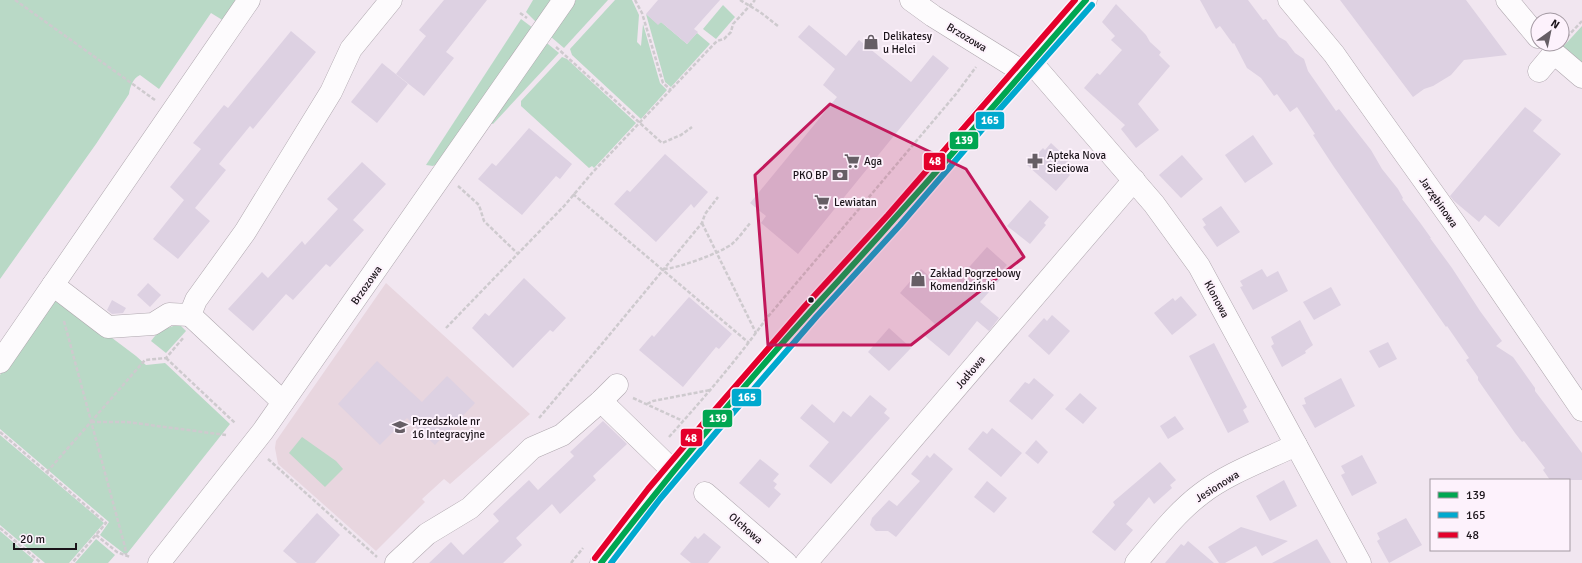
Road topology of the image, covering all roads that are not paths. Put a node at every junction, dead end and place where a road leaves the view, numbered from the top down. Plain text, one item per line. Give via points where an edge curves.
1 (249, 0) edge
2 (391, 0) edge
3 (564, 0) edge
4 (911, 0) edge
5 (1086, 0) edge
6 (1289, 0) edge
7 (1507, 0) edge
8 (1530, 28) edge
9 (1551, 52) edge
10 (1561, 52) edge
11 (1027, 67) junction
12 (1539, 71) dead end
13 (1582, 76) edge
14 (1134, 180) junction
15 (57, 289) junction
16 (194, 319) junction
17 (0, 362) edge
18 (283, 402) junction
19 (1582, 410) edge
20 (1296, 445) junction
21 (673, 471) junction
22 (705, 493) dead end
23 (387, 560) edge
24 (159, 563) edge
25 (601, 563) edge
26 (786, 563) edge
27 (806, 563) edge
28 (1136, 563) edge
29 (1360, 563) edge

1 - 15 street
2 - 16 street via 351,49 331,92 245,232 196,300
3 - 18 street, Brzozowa
4 - 11 street, Brzozowa via 933,16
5 - 11 street
6 - 19 street, Jarzębinowa via 1334,54 1455,224
7 - 8 street
9 - 12 street
10 - 13 street
11 - 14 street, Klonowa
11 - 21 street
14 - 20 street, Klonowa via 1173,228 1199,266
14 - 27 street, Jodłowa
15 - 16 street via 108,327 153,324 168,314
15 - 17 street
16 - 18 street
18 - 24 street, Brzozowa via 254,444
20 - 28 street, Jesionowa via 1224,479 1202,493 1186,506
20 - 29 street, Klonowa
21 - 23 street via 610,392 562,435 532,448 470,508
21 - 25 street
22 - 26 street, Olchowa

